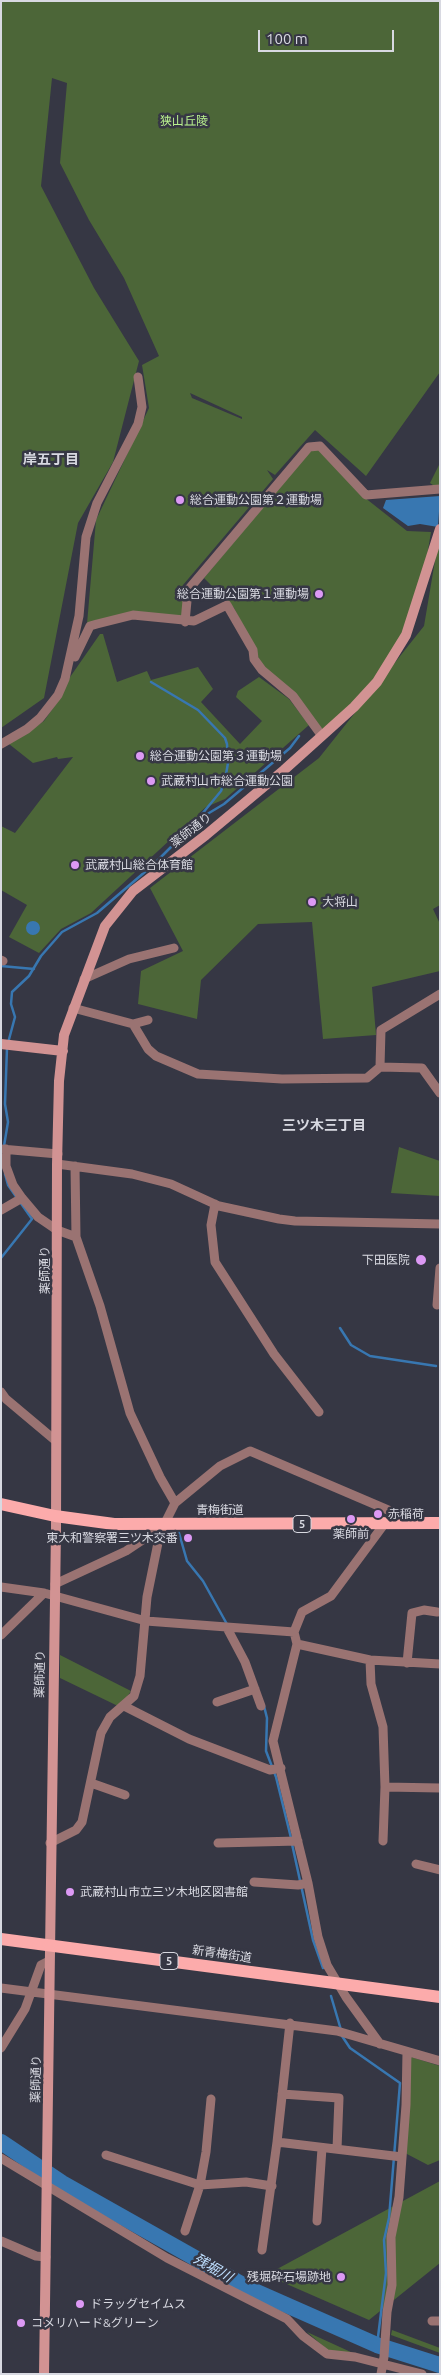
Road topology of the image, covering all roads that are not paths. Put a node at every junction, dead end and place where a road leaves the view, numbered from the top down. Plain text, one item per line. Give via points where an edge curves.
1 (138, 377) dead end
2 (440, 489) edge
3 (440, 529) edge
4 (185, 622) junction
5 (67, 673) junction
6 (322, 736) junction
7 (1, 744) edge
8 (174, 948) dead end
9 (84, 979) junction
10 (440, 994) edge
11 (73, 1008) junction
12 (148, 1020) dead end
13 (133, 1024) junction
14 (5, 1044) edge
15 (63, 1051) junction
16 (380, 1067) junction
17 (440, 1093) edge
18 (4, 1149) edge
19 (57, 1159) junction
20 (75, 1166) junction
21 (18, 1200) junction
22 (215, 1204) junction
23 (1, 1210) edge
24 (440, 1224) edge
25 (58, 1230) junction
26 (76, 1238) junction
27 (440, 1268) edge
28 (437, 1305) dead end
29 (3, 1398) edge
30 (319, 1412) dead end
31 (56, 1441) junction
32 (176, 1503) junction
33 (1, 1504) edge
34 (55, 1516) junction
35 (390, 1523) junction
36 (440, 1523) edge
37 (165, 1524) junction
38 (55, 1584) junction
39 (1, 1587) edge
40 (50, 1594) junction
41 (437, 1612) dead end
42 (146, 1621) junction
43 (230, 1628) junction
44 (294, 1632) junction
45 (1, 1635) edge
46 (297, 1644) junction
47 (370, 1660) junction
48 (407, 1663) junction
49 (440, 1664) edge
50 (255, 1690) junction
51 (217, 1702) dead end
52 (124, 1706) junction
53 (261, 1706) dead end
54 (281, 1768) junction
55 (91, 1783) junction
56 (385, 1787) junction
57 (440, 1788) edge
58 (125, 1795) dead end
59 (383, 1841) dead end
60 (293, 1842) junction
61 (50, 1843) junction
62 (218, 1843) dead end
63 (416, 1864) dead end
64 (440, 1870) edge
65 (254, 1882) dead end
66 (303, 1884) junction
67 (1, 1939) edge
68 (50, 1945) junction
69 (49, 1961) junction
70 (337, 1984) junction
71 (1, 1988) edge
72 (31, 1992) junction
73 (49, 1994) junction
74 (440, 1997) edge
75 (290, 2023) junction
76 (380, 2044) junction
77 (1, 2048) edge
78 (407, 2052) junction
79 (440, 2061) edge
80 (282, 2094) junction
81 (211, 2099) dead end
82 (277, 2142) junction
83 (322, 2148) junction
84 (337, 2149) junction
85 (106, 2155) dead end
86 (398, 2156) junction
87 (1, 2158) edge
88 (47, 2184) junction
89 (200, 2186) junction
90 (272, 2186) junction
91 (317, 2221) dead end
92 (184, 2231) dead end
93 (1, 2241) edge
94 (262, 2250) dead end
95 (46, 2257) junction
96 (383, 2365) edge
97 (44, 2374) edge
98 (422, 2374) edge

1 - 5 street via 142,407 138,424 97,503 86,537 78,616
2 - 4 street via 366,495 320,446 309,447 188,590
3 - 6 street, 薬師通り via 406,635 377,682
4 - 5 street via 133,616 90,626
4 - 6 street via 227,605 253,650 254,659 293,696
5 - 7 street via 58,695 40,718
6 - 9 street, 薬師通り via 206,835 133,891 105,926
8 - 9 street via 129,959
9 - 11 street, 薬師通り
10 - 16 street via 380,1030
11 - 13 street
11 - 15 street, 薬師通り via 64,1035
12 - 13 street
13 - 16 street via 156,1056 198,1074 282,1079 367,1078
14 - 15 street
15 - 19 street, 薬師通り
16 - 17 street via 422,1068
18 - 19 street
18 - 21 street via 6,1166
19 - 20 street
19 - 25 street, 薬師通り
20 - 22 street via 132,1174 171,1184
20 - 26 street
21 - 23 street
21 - 25 street
22 - 24 street via 295,1221
22 - 30 street via 211,1225 215,1262 274,1354
25 - 26 street
25 - 31 street, 薬師通り
26 - 32 street via 100,1306 130,1413
27 - 28 street
29 - 31 street
31 - 34 street, 薬師通り
32 - 35 street via 220,1466 250,1451 388,1510 393,1513
32 - 37 street
33 - 34 main road, 青梅街道 / 5
34 - 37 main road, 青梅街道 / 5 via 101,1523
34 - 38 street, 薬師通り
35 - 36 main road, 青梅街道 / 5
35 - 37 main road, 青梅街道 / 5
35 - 44 street via 331,1596 302,1612
37 - 38 street via 126,1551
37 - 42 street via 160,1533 147,1597
38 - 40 street, 薬師通り
39 - 40 street
40 - 42 street
40 - 45 street
40 - 61 street, 薬師通り
41 - 48 street via 424,1610 412,1613
42 - 43 street
42 - 52 street via 140,1676 134,1696
43 - 44 street
43 - 50 street
44 - 46 street
46 - 47 street
46 - 54 street via 273,1742
47 - 48 street
47 - 56 street via 371,1684 383,1727
48 - 49 street
50 - 51 street
50 - 53 street
52 - 54 street via 189,1739 270,1770
52 - 55 street via 110,1717 101,1733
54 - 60 street
55 - 58 street
55 - 61 street via 82,1822 76,1830
56 - 57 street
56 - 59 street
60 - 62 street
60 - 66 street
61 - 68 street, 薬師通り
63 - 64 street
65 - 66 street
66 - 70 street via 327,1965
67 - 68 main road, 新青梅街道 / 5
68 - 69 street, 薬師通り
68 - 70 main road, 新青梅街道 / 5
69 - 72 street via 41,1965
69 - 73 street, 薬師通り
70 - 74 main road, 新青梅街道 / 5
70 - 76 street
71 - 72 street
72 - 73 street
72 - 77 street via 17,2026
73 - 75 street
73 - 88 street, 薬師通り
75 - 76 street via 341,2032
75 - 80 street
76 - 78 street
78 - 79 street
78 - 86 street via 406,2105
80 - 82 street
80 - 84 street via 339,2098
81 - 89 street
82 - 83 street
82 - 90 street
83 - 84 street
83 - 91 street
84 - 86 street
85 - 89 street
86 - 96 street via 396,2216 391,2237 392,2284 386,2312
87 - 88 street
88 - 95 street, 薬師通り
88 - 96 street via 167,2258 287,2319 327,2354
89 - 90 street via 246,2182
89 - 92 street
90 - 94 street
93 - 95 street via 30,2254
95 - 97 street, 薬師通り
96 - 98 street

